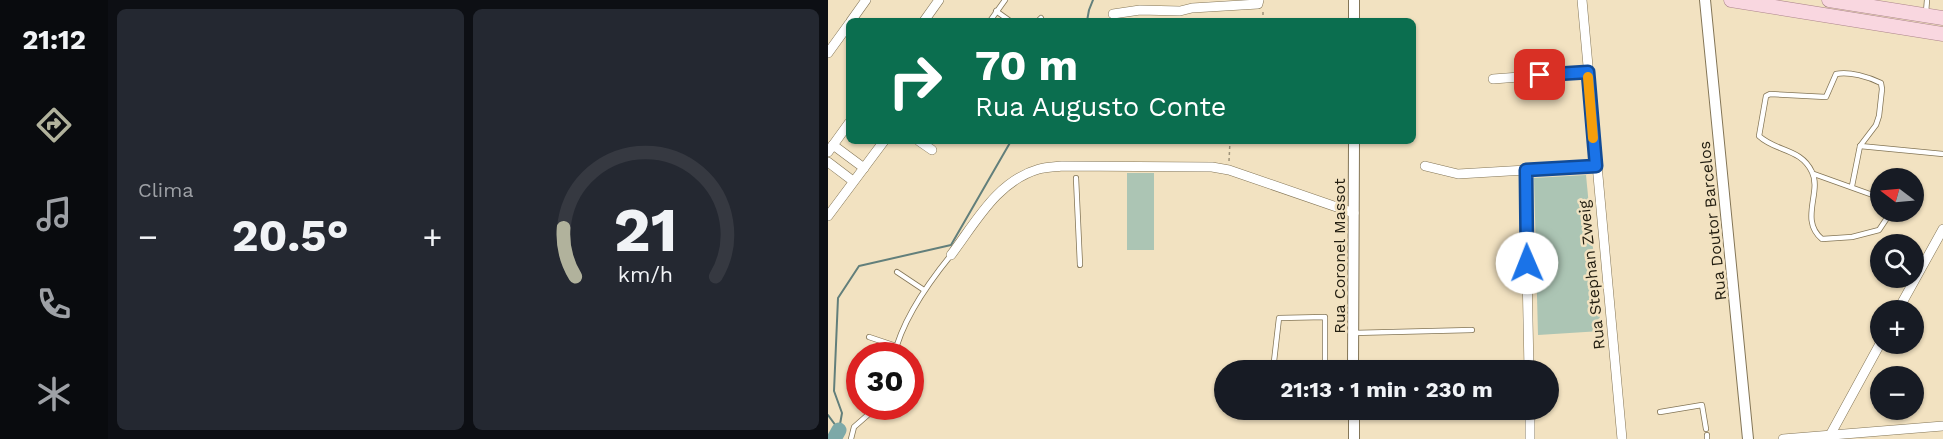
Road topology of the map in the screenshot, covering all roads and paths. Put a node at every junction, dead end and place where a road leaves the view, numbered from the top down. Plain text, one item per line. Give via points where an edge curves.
1 (866, 0) edge
2 (939, 0) edge
3 (1005, 0) edge
4 (1354, 0) edge
5 (1582, 0) edge
6 (1705, 0) edge
7 (1731, 0) edge
8 (1829, 0) edge
9 (1927, 0) edge
10 (1259, 2) edge
11 (996, 11) junction
12 (1113, 14) dead end
13 (1926, 15) junction
14 (853, 18) edge
15 (926, 18) edge
16 (992, 18) edge
17 (1006, 18) edge
18 (1354, 18) edge
19 (1943, 18) edge
20 (846, 28) edge
21 (1943, 34) edge
22 (828, 53) edge
23 (1588, 72) junction
24 (1493, 79) dead end
25 (846, 127) edge
26 (882, 144) edge
27 (923, 144) edge
28 (1230, 144) edge
29 (1354, 144) edge
30 (1860, 146) junction
31 (831, 148) edge
32 (932, 150) dead end
33 (1943, 154) edge
34 (828, 162) edge
35 (1425, 166) dead end
36 (1596, 166) junction
37 (864, 168) junction
38 (1229, 170) junction
39 (1526, 170) junction
40 (1076, 172) junction
41 (1814, 174) junction
42 (853, 181) junction
43 (1852, 186) junction
44 (1870, 193) edge
45 (829, 212) edge
46 (1354, 213) junction
47 (1884, 222) edge
48 (1943, 229) edge
49 (951, 255) joint
50 (1080, 265) dead end
51 (897, 272) dead end
52 (924, 290) junction
53 (1904, 300) edge
54 (1472, 330) dead end
55 (1353, 333) junction
56 (869, 337) dead end
57 (884, 342) edge
58 (898, 342) edge
59 (1874, 354) edge
60 (1274, 360) edge
61 (1325, 360) edge
62 (1353, 360) edge
63 (1529, 360) edge
64 (1660, 412) dead end
65 (862, 420) edge
66 (1354, 420) edge
67 (1530, 420) edge
68 (1943, 426) edge
69 (1707, 434) edge
70 (1828, 437) edge
71 (851, 439) edge
72 (1354, 439) edge
73 (1530, 439) edge
74 (1622, 439) edge
75 (1748, 439) edge
76 (1783, 439) edge

1 - 14 street
2 - 15 street
3 - 11 lane
4 - 18 street
5 - 23 street, Rua Stephan Zweig
6 - 75 street, Rua Doutor Barcelos
7 - 21 main road
8 - 13 main road
9 - 13 lane
10 - 12 street
11 - 16 lane
11 - 17 lane
13 - 19 main road
20 - 22 street
23 - 24 street
23 - 36 street, Rua Stephan Zweig
25 - 31 street
26 - 37 street
27 - 32 street
28 - 38 path
29 - 46 street, Rua Coronel Massot
30 - 33 lane
30 - 41 lane via 1876,125 1881,83 1840,72 1834,77 1827,98 1766,96 1759,135 1803,158
30 - 43 lane
31 - 37 street
34 - 42 street
35 - 39 street via 1458,174
36 - 39 street
36 - 74 street, Rua Stephan Zweig
37 - 42 street
38 - 40 street via 1212,167
38 - 46 street
39 - 63 street
40 - 49 street via 1062,166 1039,170 1012,182 992,200
40 - 50 lane
41 - 43 lane
41 - 47 lane via 1810,214 1815,234 1822,239 1879,230
42 - 45 street
43 - 44 lane
46 - 55 street, Rua Coronel Massot
48 - 53 street
49 - 52 lane
51 - 52 lane
52 - 58 lane
54 - 55 lane
55 - 62 street, Rua Coronel Massot
56 - 57 lane
59 - 70 street
60 - 61 lane via 1279,318 1325,317
64 - 69 lane via 1702,405
65 - 71 lane via 854,427
66 - 72 street
67 - 73 street
68 - 70 street
70 - 76 street

